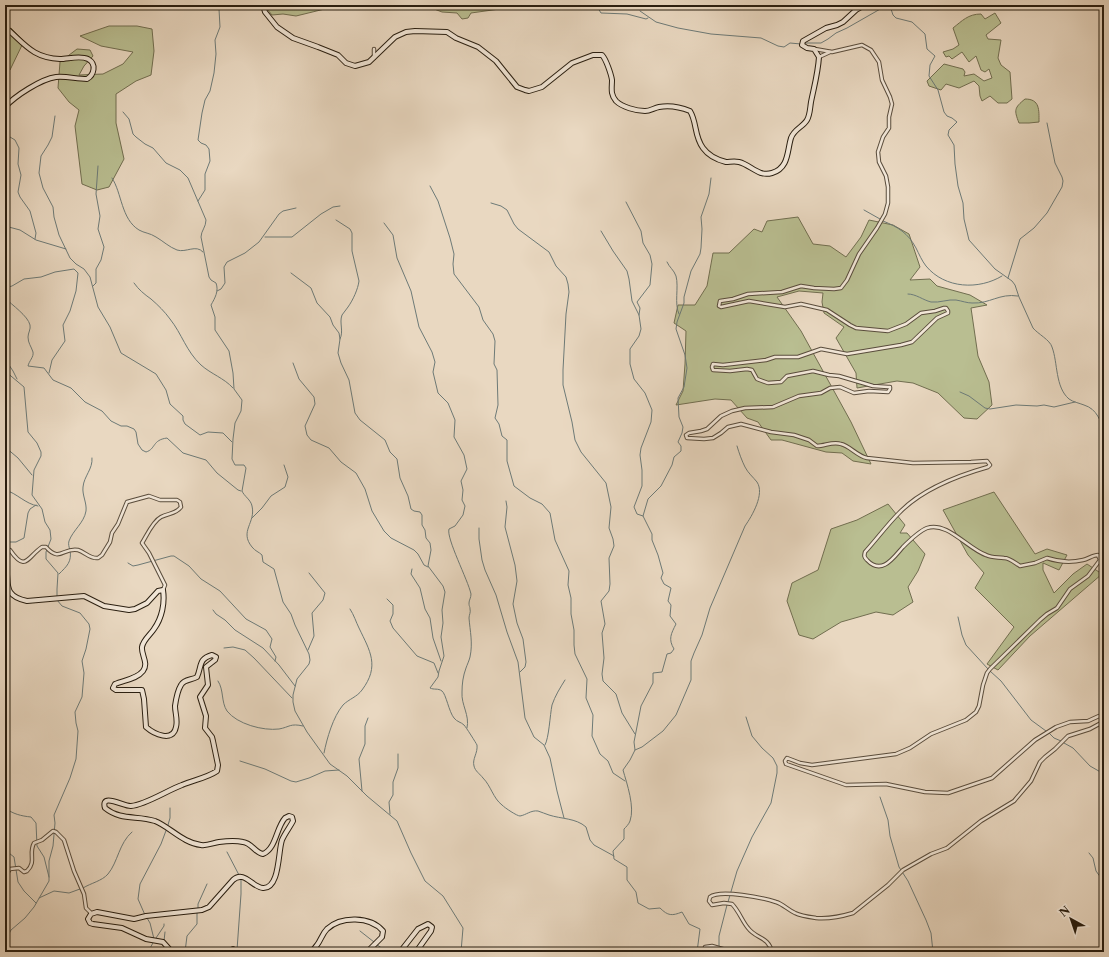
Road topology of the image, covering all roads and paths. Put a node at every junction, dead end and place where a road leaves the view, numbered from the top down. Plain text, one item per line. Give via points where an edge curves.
1 (263, 5) edge
2 (858, 5) edge
3 (865, 5) edge
4 (856, 10) junction
5 (5, 27) edge
6 (374, 49) dead end
7 (814, 49) junction
8 (830, 52) junction
9 (819, 57) junction
10 (374, 58) junction
11 (5, 107) edge
12 (5, 550) edge
13 (5, 564) edge
14 (163, 590) junction
15 (5, 890) edge
16 (92, 914) junction
17 (172, 952) edge
18 (228, 952) edge
19 (238, 952) edge
20 (311, 952) edge
21 (367, 952) edge
22 (400, 952) edge
23 (416, 952) edge
24 (704, 952) edge
25 (733, 952) edge
26 (772, 952) edge

1 - 10 street via 265,12 277,27 293,38 338,55 346,63 355,66 365,64
2 - 4 street
3 - 4 street
4 - 7 street via 843,22 826,28 804,41 802,45
5 - 11 street via 25,46 42,56 54,59 88,59 93,64 94,72 87,79 56,77 43,81
6 - 10 street
7 - 8 street
7 - 9 street
8 - 9 street
8 - 26 street via 862,45 871,50 879,62 882,80 892,104 889,128 878,152 888,187 885,214 841,288 801,286 782,292 748,294 720,301 719,306 749,301 785,307 801,304 827,310 856,328 888,331 906,324 921,313 944,308 948,309 948,313 931,323 912,342 847,354 821,349 798,357 713,364 713,370 752,370 757,379 768,383 781,382 787,376 813,371 890,389 888,392 854,393 836,387 816,395 799,396 772,407 732,411 721,416 707,429 689,433 686,435 687,438 713,438 728,427 741,424 794,435 818,446 842,444 867,458 912,463 989,462 988,467 932,488 899,513 865,552 868,561 876,566 892,561 905,545 929,527 948,530 981,553 1006,558 1020,566 1047,558 1067,562 1098,555 1100,560 1088,576 1070,589 1057,608 1040,620 990,669 983,685 980,706 966,720 931,734 896,754 812,764 787,758 786,764 846,785 886,784 925,792 948,793 992,778 1035,740 1056,727 1070,722 1088,721 1099,716 1104,720 1090,729 1068,736 1040,762 1031,781 1014,801 980,821 947,848 903,870 853,913 818,918 795,913 780,903 764,899 730,893 710,897 709,901 712,904 732,904 752,933 765,940
9 - 10 street via 808,119 791,137 785,163 773,173 766,174 760,174 738,162 718,159 703,148 696,136 690,111 671,106 642,111 619,103 613,97 611,76 602,54 572,63 542,87 529,91 518,87 490,55 447,32 406,32 390,40
12 - 14 street via 10,550 14,558 24,562 32,558 42,547 56,554 78,550 96,559 102,555 110,542 128,502 149,496 160,500 177,500 181,507 178,511 160,517 142,543 165,585
13 - 14 street via 9,590 19,599 27,601 84,596 104,606 129,610 142,606 158,591
14 - 16 street via 163,603 158,622 142,647 146,664 144,669 141,674 115,684 113,688 142,690 146,727 165,737 170,736 176,728 175,706 181,683 197,677 206,657 216,657 206,667 208,685 200,697 206,716 205,728 212,737 218,768 214,773 137,805 128,806 109,800 105,802 105,808 119,816 156,822 199,845 225,841 244,842 263,854 268,852 285,818 290,816 293,821 282,840 274,881 268,887 262,888 249,880 237,877 209,907 202,910 134,919 97,912
15 - 16 street via 10,869 28,871 33,859 31,851 34,843 53,831 64,840 84,894 86,908
16 - 17 street via 88,919 93,924 122,928 146,939 162,942
18 - 19 street via 233,949
20 - 21 street via 327,929 345,920 355,920 368,922 383,931 382,937
22 - 23 street via 418,928 428,924 432,927 431,931
24 - 25 street via 705,947 712,946

